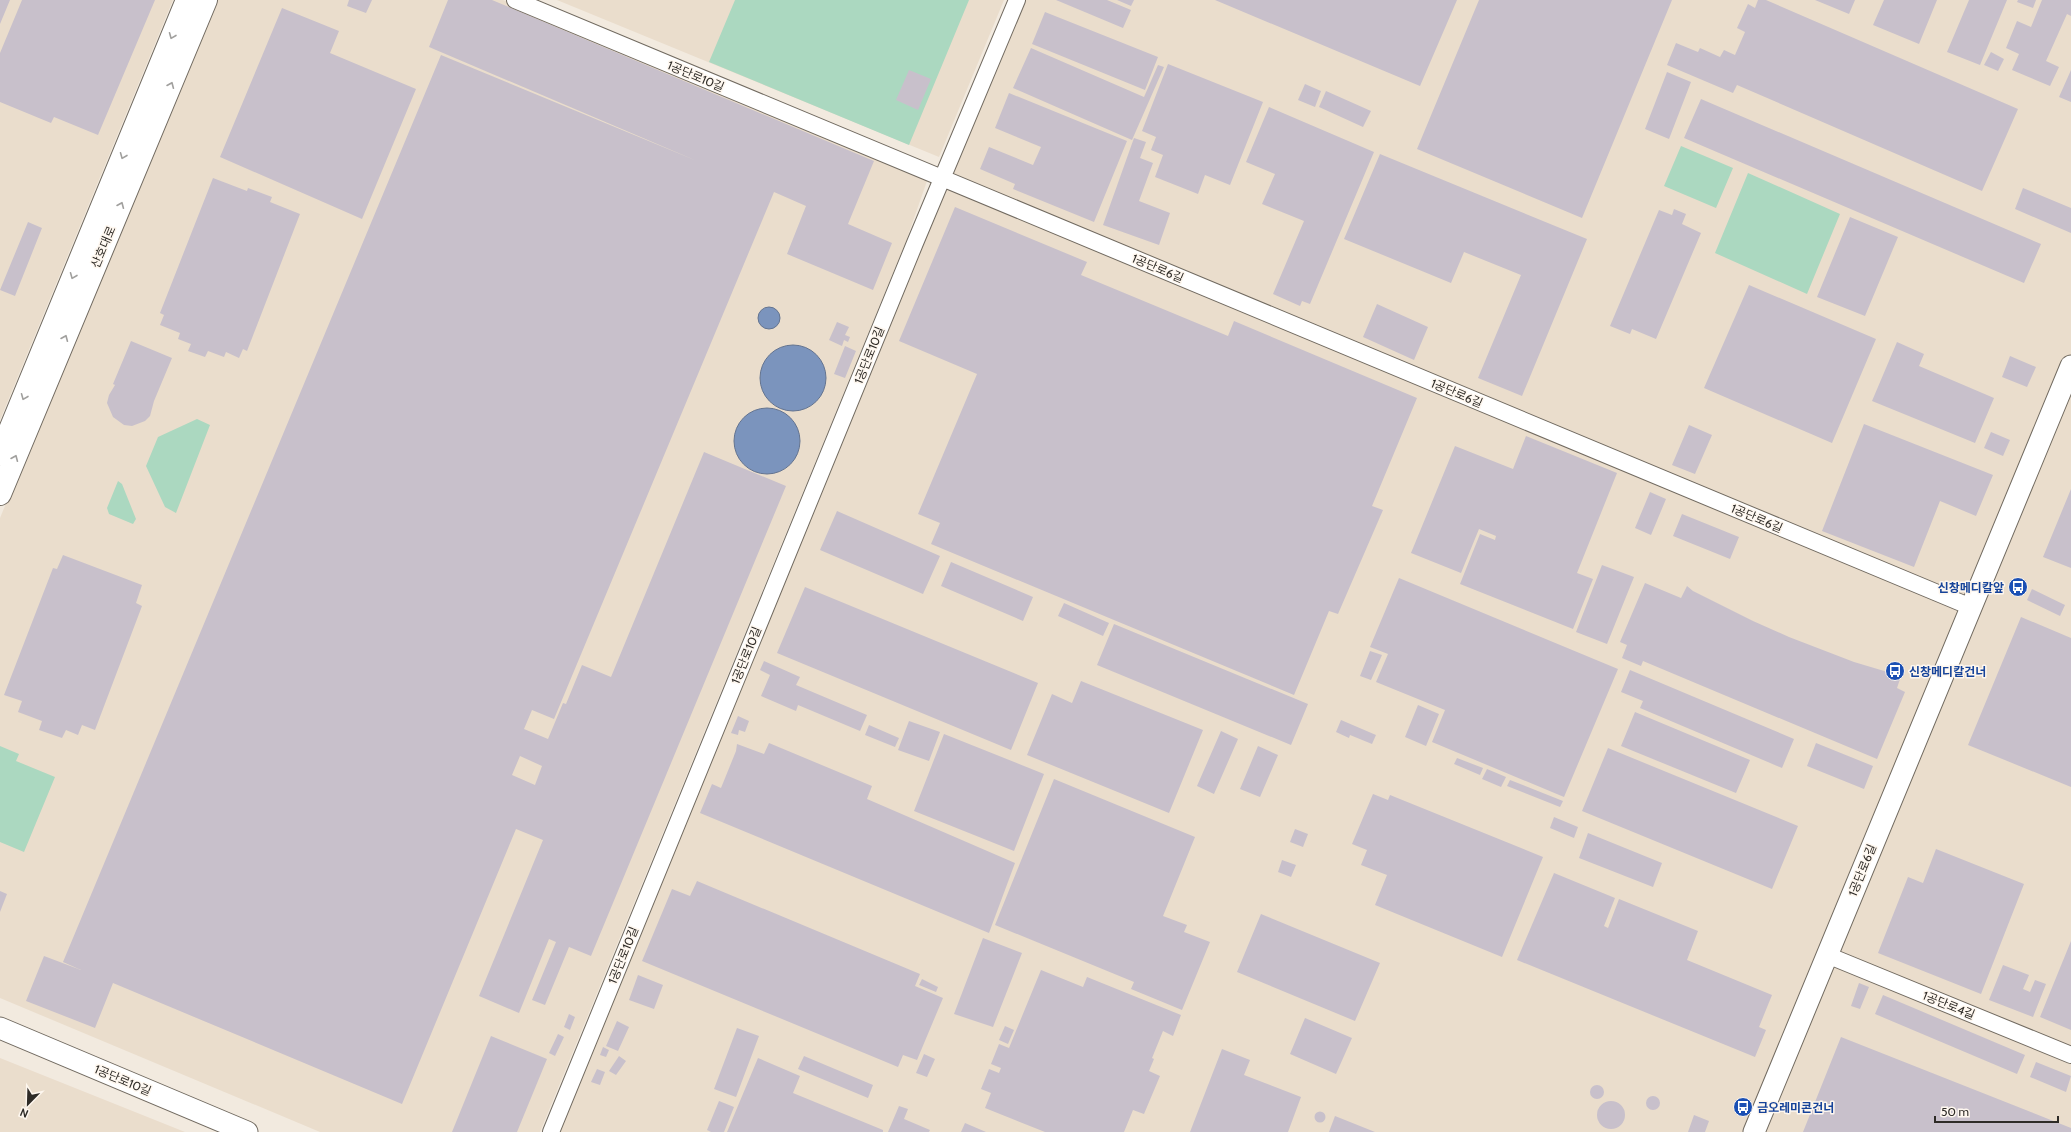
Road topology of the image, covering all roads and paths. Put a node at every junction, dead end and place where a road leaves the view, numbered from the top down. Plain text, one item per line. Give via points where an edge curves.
1 (187, 0) edge
2 (206, 0) edge
3 (515, 0) edge
4 (1018, 0) edge
5 (944, 179) junction
6 (2071, 366) edge
7 (0, 454) edge
8 (0, 494) edge
9 (1971, 607) junction
10 (1827, 955) junction
11 (0, 1028) edge
12 (2071, 1055) edge
13 (247, 1132) edge
14 (551, 1132) edge
15 (1754, 1132) edge

1 -> 7 main road, 산호대로
8 -> 2 main road, 산호대로
3 - 5 street, 1공단로10길
4 - 5 street, 1공단로10길
5 - 9 street, 1공단로6길
5 - 14 street, 1공단로10길 via 906,265
6 - 9 street, 1공단로6길
9 - 10 street, 1공단로6길
10 - 12 street, 1공단로4길
10 - 15 street, 1공단로6길
11 - 13 street, 1공단로10길

